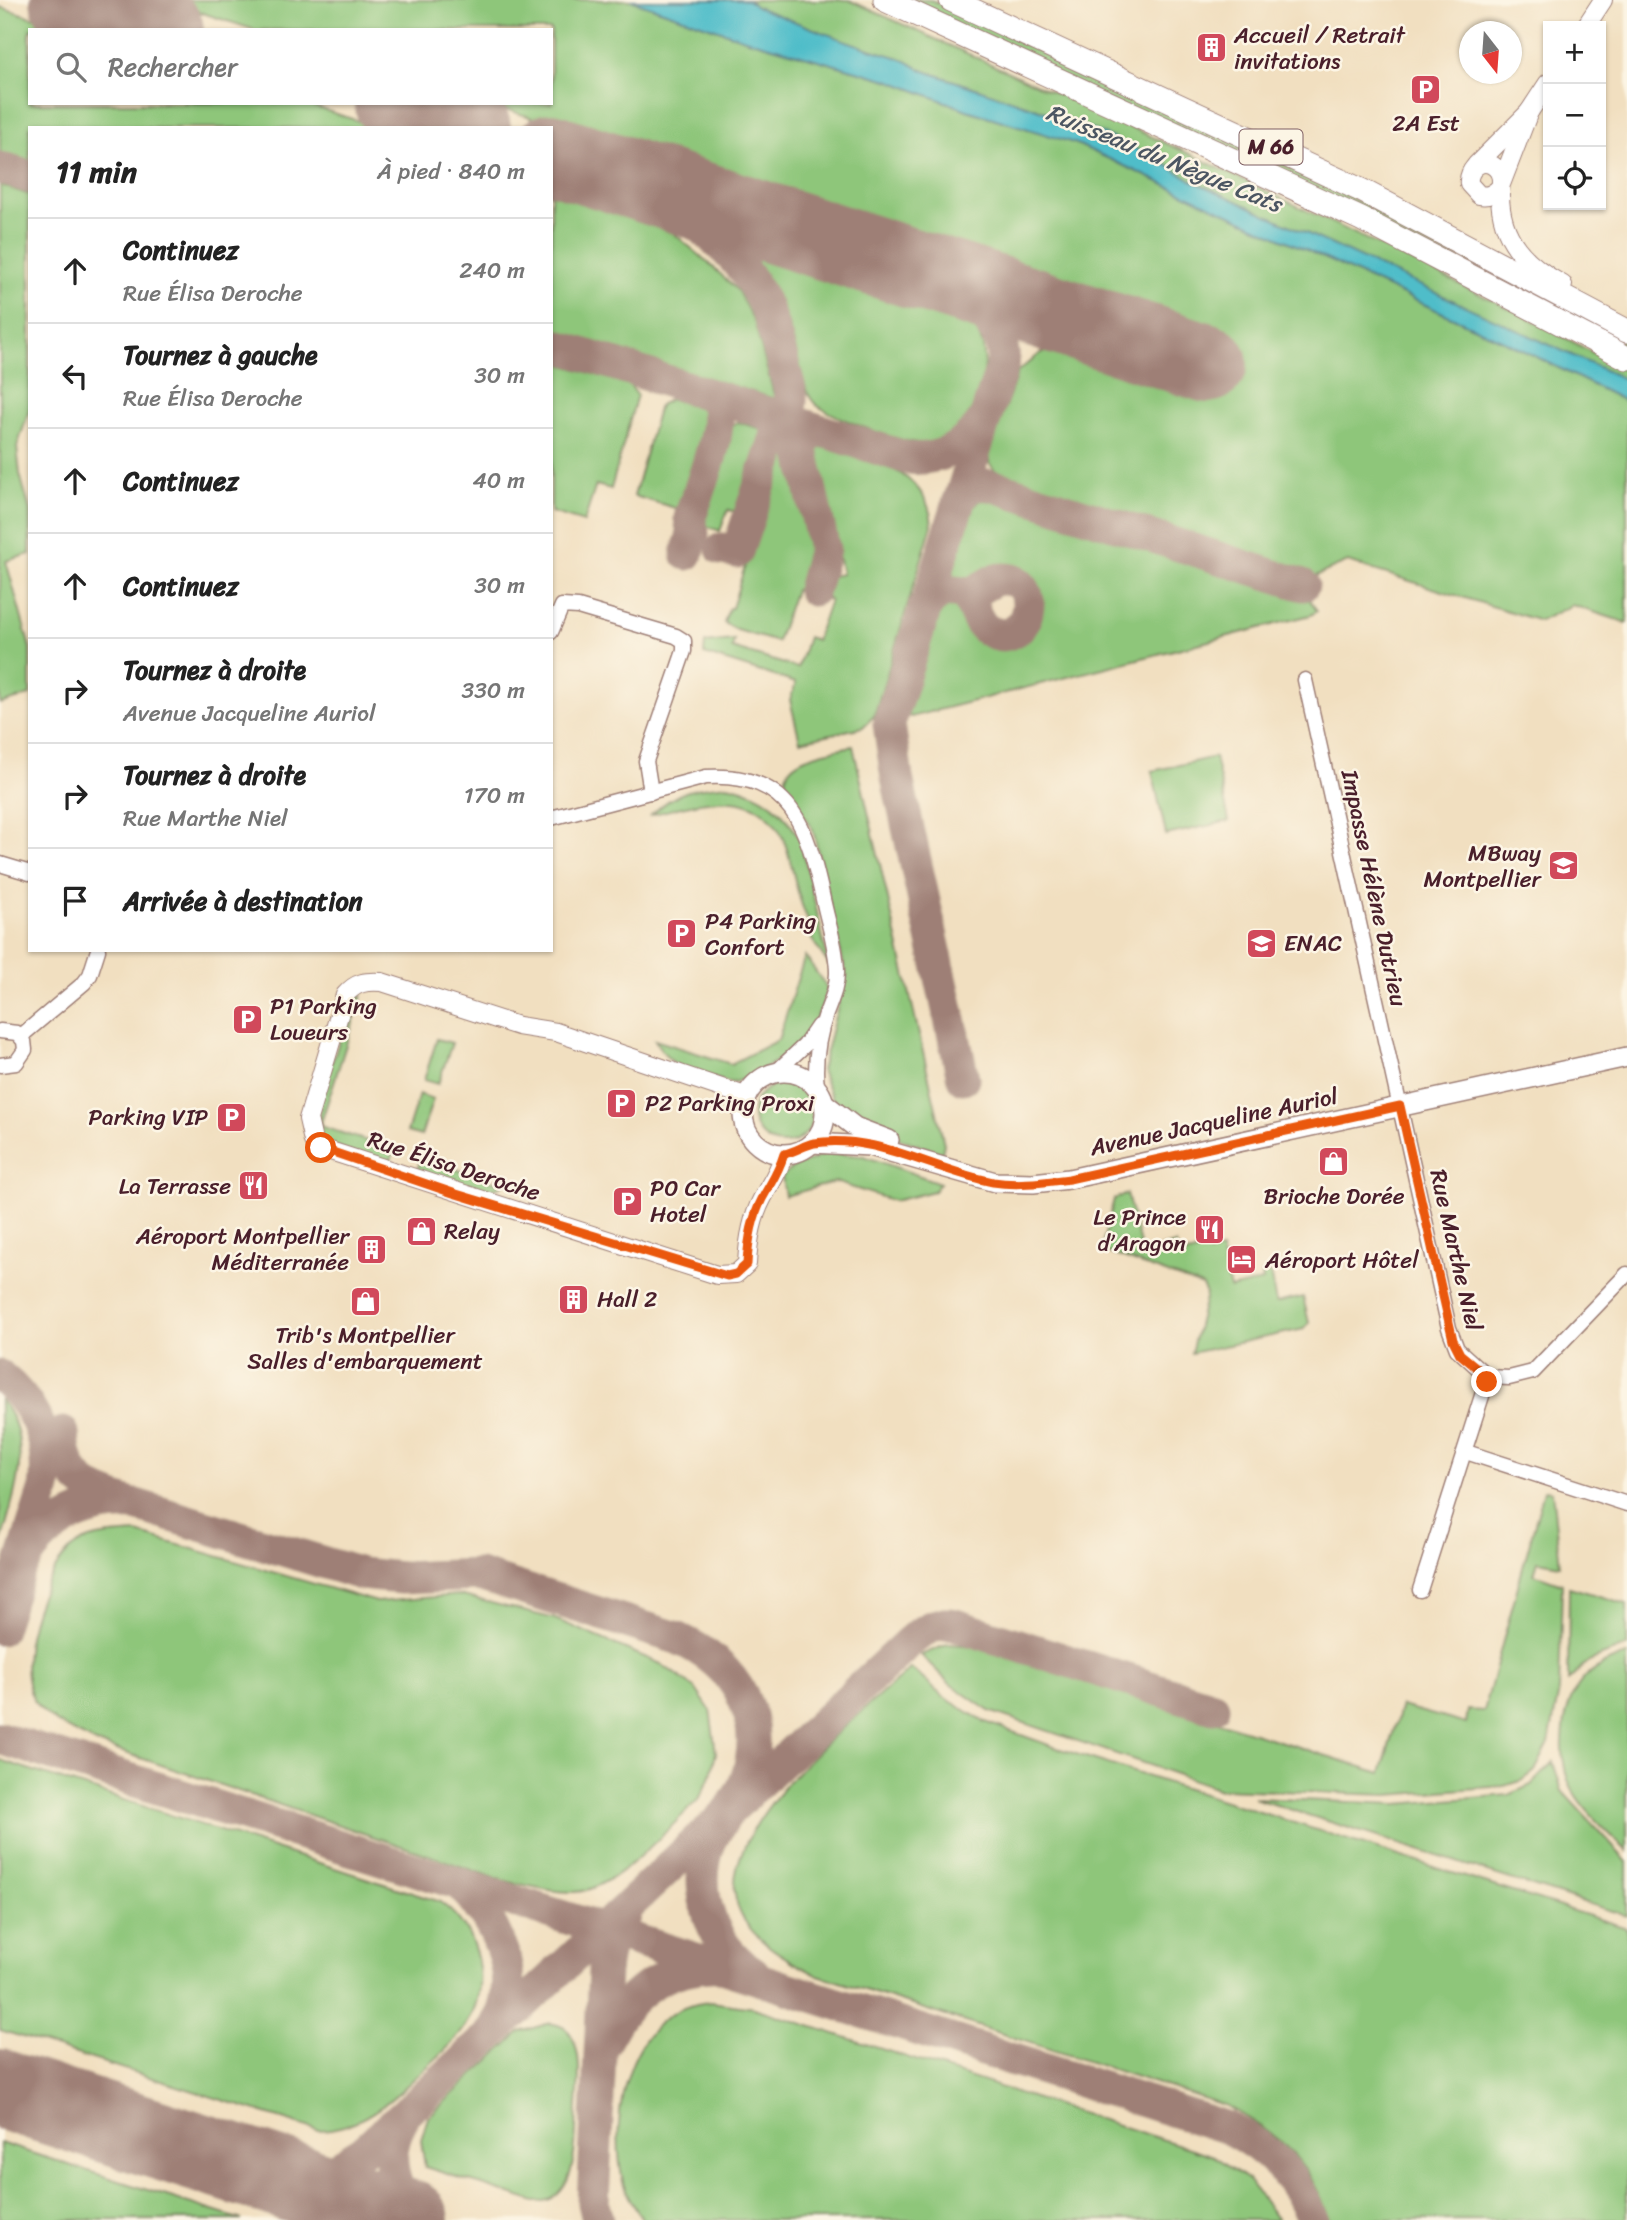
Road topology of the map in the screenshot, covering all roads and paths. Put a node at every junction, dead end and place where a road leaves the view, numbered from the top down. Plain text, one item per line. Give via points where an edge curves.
1 (885, 0) edge
2 (951, 0) edge
3 (1603, 0) edge
4 (1589, 21) edge
5 (1547, 84) edge
6 (1529, 112) junction
7 (1476, 165) junction
8 (1500, 187) junction
9 (1585, 307) junction
10 (1627, 331) edge
11 (1627, 358) edge
12 (553, 627) edge
13 (1305, 680) dead end
14 (651, 792) junction
15 (553, 817) edge
16 (0, 864) edge
17 (28, 872) edge
18 (97, 952) edge
19 (825, 1016) junction
20 (0, 1031) edge
21 (21, 1037) junction
22 (1627, 1044) edge
23 (1627, 1057) edge
24 (0, 1065) edge
25 (776, 1072) junction
26 (820, 1095) junction
27 (745, 1097) junction
28 (1399, 1100) junction
29 (812, 1143) junction
30 (784, 1154) junction
31 (1627, 1274) edge
32 (1488, 1377) junction
33 (1466, 1452) junction
34 (1627, 1504) edge
35 (1420, 1590) dead end

1 - 11 highway, M 66 via 1361,219
2 - 9 highway, M 66 via 1296,158
3 - 4 street
5 - 6 street
6 - 7 street
6 - 8 street
7 - 8 street via 1496,167
7 - 8 street via 1468,178 1474,192 1489,195
8 - 9 street, M 66 via 1502,221 1511,243 1534,267 1574,292
9 - 10 highway, M 66
12 - 14 street via 562,606 578,607 677,635 684,641 646,761
13 - 28 street, Impasse Hélène Dutrieu
14 - 15 street
14 - 19 street via 706,777 733,775 757,782 791,808 810,843 835,957 835,991
16 - 17 street
18 - 21 street via 84,983
19 - 25 street via 806,1045
19 - 26 street via 816,1051
20 - 21 street via 12,1030
21 - 24 street via 25,1050 20,1060
22 - 28 main road, Avenue Jacqueline Auriol
23 - 28 main road, Avenue Jacqueline Auriol
25 - 26 main road via 798,1074
25 - 27 main road via 752,1085
26 - 28 main road, Avenue Jacqueline Auriol via 855,1127 885,1139 984,1169 1032,1172
26 - 29 main road via 823,1125
27 - 30 main road via 743,1124 749,1136 770,1152
27 - 30 street, Rue Élisa Deroche via 556,1032 518,1026 370,981 359,983 345,995 308,1119 313,1141 321,1148 717,1275 744,1269 761,1200 776,1179
28 - 29 main road, Avenue Jacqueline Auriol via 1033,1184 995,1182 870,1146
28 - 32 street, Rue Marthe Niel via 1454,1345
29 - 30 main road
31 - 32 street via 1533,1372
32 - 33 street
33 - 34 street
33 - 35 street

